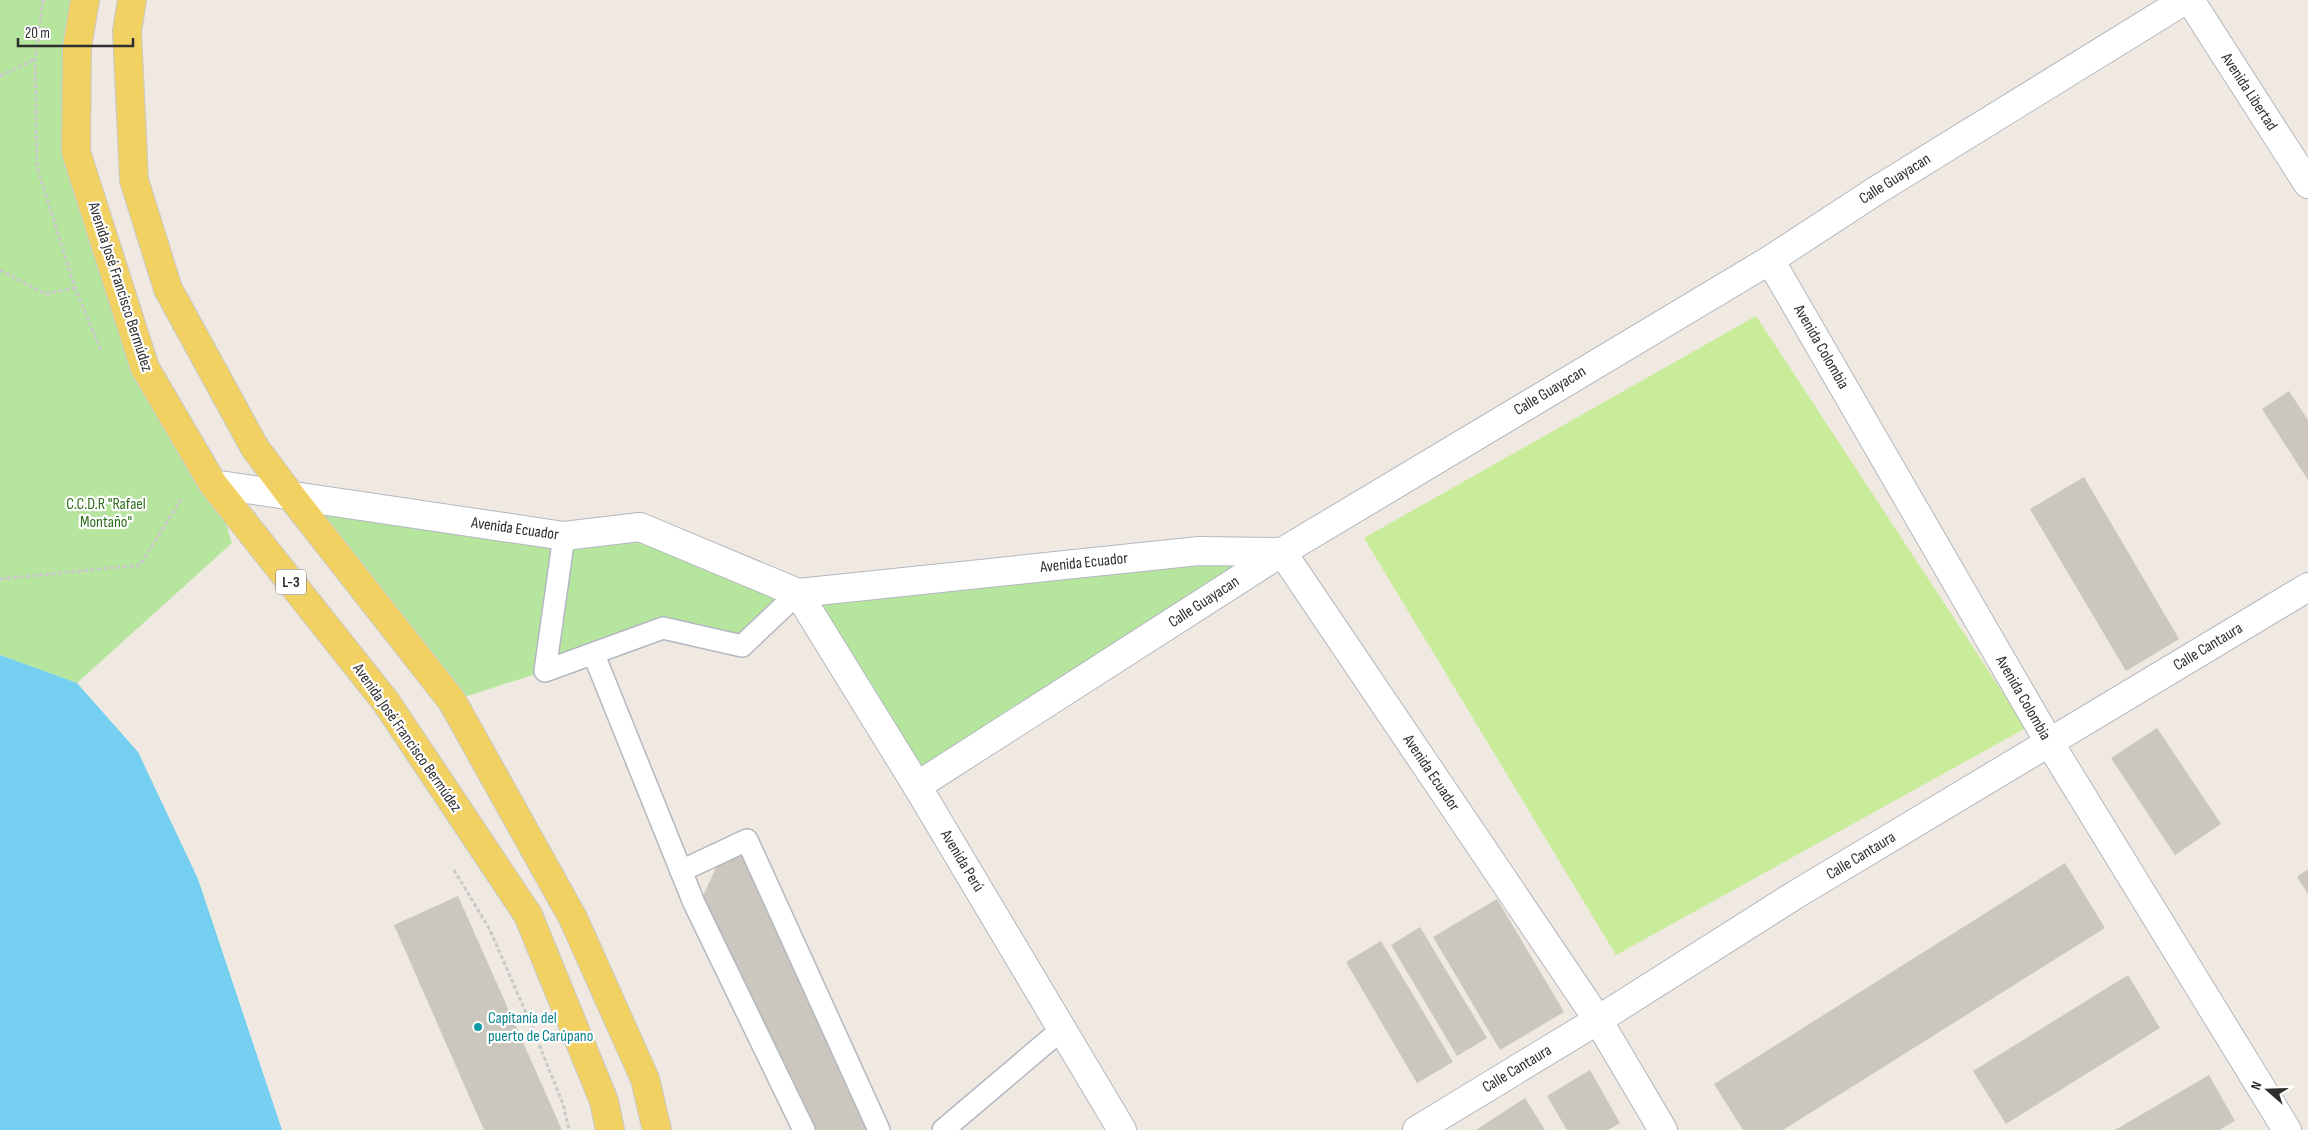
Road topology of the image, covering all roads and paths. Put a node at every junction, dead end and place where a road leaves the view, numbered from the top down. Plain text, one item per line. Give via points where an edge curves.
1 (43, 0) edge
2 (85, 0) edge
3 (132, 0) edge
4 (2185, 0) edge
5 (2190, 0) edge
6 (34, 59) junction
7 (0, 76) edge
8 (2308, 184) edge
9 (1770, 260) junction
10 (0, 270) edge
11 (75, 288) junction
12 (104, 356) dead end
13 (213, 484) junction
14 (290, 496) junction
15 (564, 536) junction
16 (1282, 552) junction
17 (0, 579) edge
18 (2308, 587) edge
19 (798, 593) junction
20 (594, 655) junction
21 (2049, 742) junction
22 (917, 786) junction
23 (449, 861) dead end
24 (681, 871) junction
25 (1598, 1020) junction
26 (1061, 1030) junction
27 (569, 1130) edge
28 (610, 1130) edge
29 (657, 1130) edge
30 (804, 1130) edge
31 (879, 1130) edge
32 (943, 1130) edge
33 (1122, 1130) edge
34 (1417, 1130) edge
35 (1663, 1130) edge
36 (2287, 1130) edge

1 - 6 path
2 - 13 main road, Avenida José Francisco Bermúdez / L-3 via 77,48 76,152 145,368
3 - 14 main road via 127,31 134,180 168,289 255,448
4 - 9 street, Calle Guayacan
5 - 8 street, Avenida Libertad
6 - 7 path
6 - 11 path via 36,167
9 - 16 street, Calle Guayacan
9 - 21 street, Avenida Colombia
10 - 11 path via 46,294
11 - 12 path
13 - 14 street, Avenida Ecuador
13 - 17 path via 188,488 140,565
13 - 28 main road, Avenida José Francisco Bermúdez / L-3 via 386,702 528,915 604,1101
14 - 15 street, Avenida Ecuador
14 - 29 main road via 452,701 573,918 645,1079
15 - 19 street, Avenida Ecuador via 640,527
15 - 20 lane via 545,672
16 - 19 street, Avenida Ecuador via 1199,551
16 - 22 street, Calle Guayacan
16 - 25 street, Avenida Ecuador
18 - 21 street, Calle Cantaura
19 - 20 lane via 742,646 663,628
19 - 22 street, Avenida Perú
20 - 24 lane
21 - 25 street, Calle Cantaura
21 - 36 street, Avenida Colombia
22 - 26 street, Avenida Perú
23 - 27 path via 490,930 563,1104
24 - 30 lane
24 - 31 lane via 746,840
25 - 34 street, Calle Cantaura
25 - 35 street, Avenida Ecuador
26 - 32 lane
26 - 33 street, Avenida Perú

